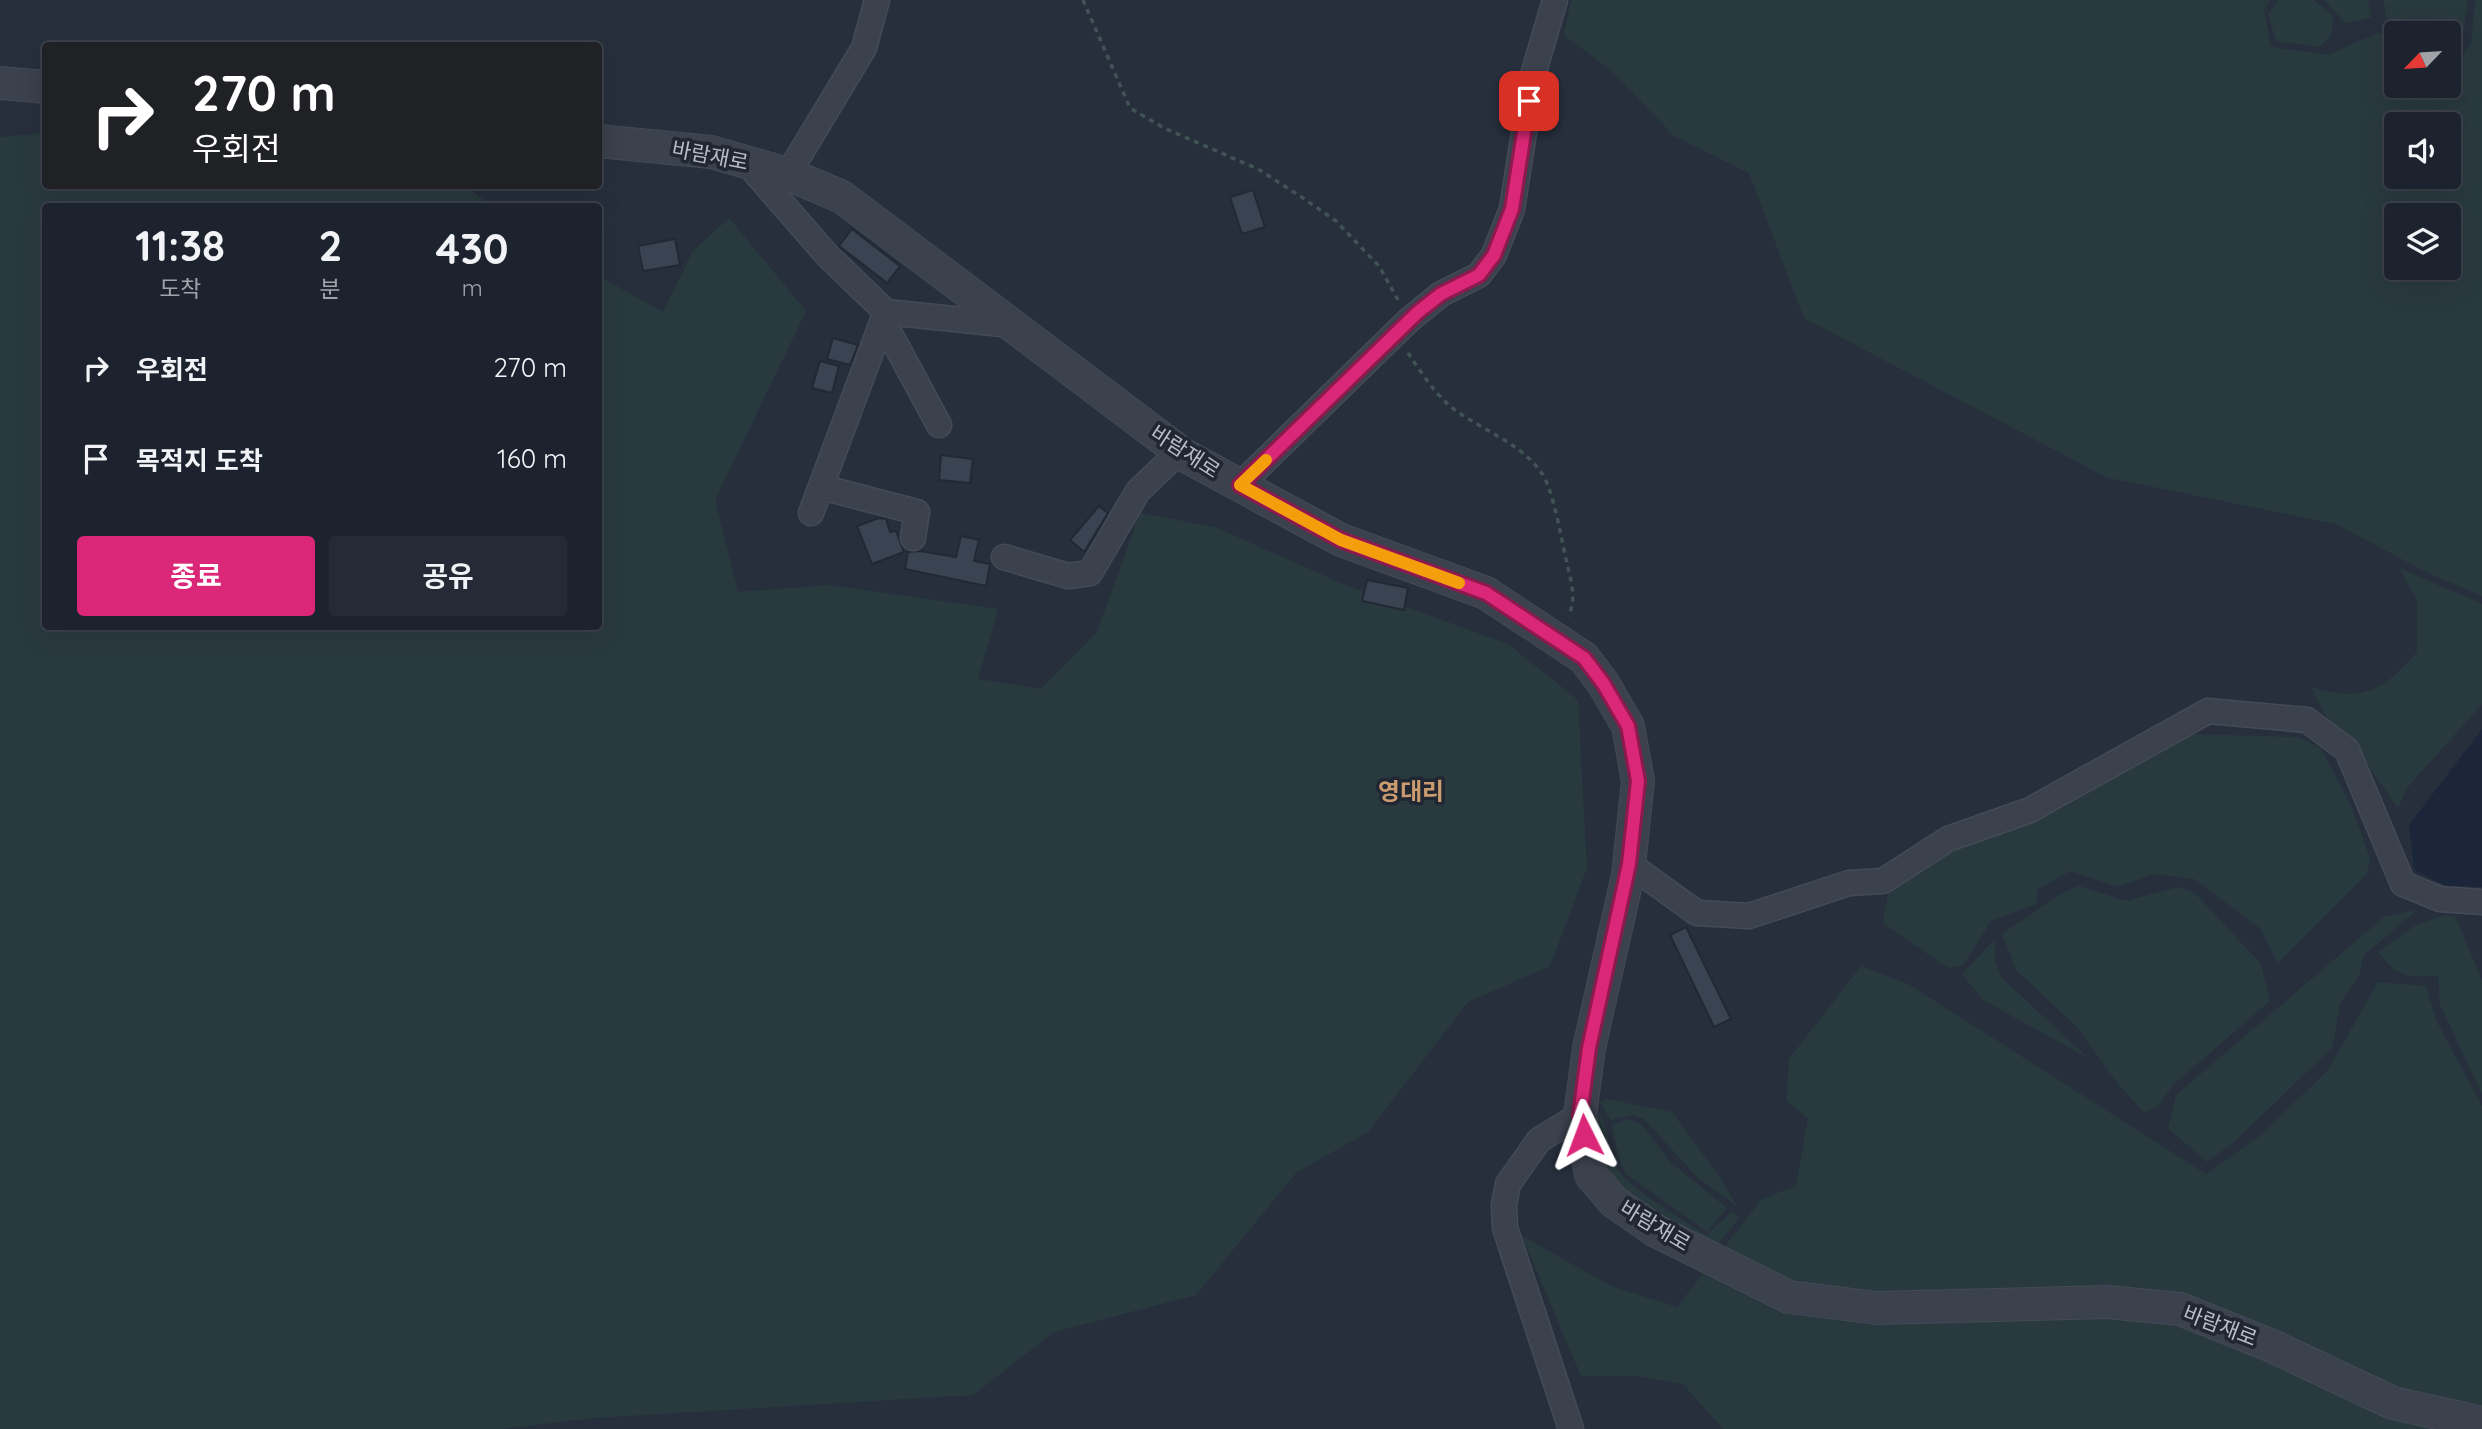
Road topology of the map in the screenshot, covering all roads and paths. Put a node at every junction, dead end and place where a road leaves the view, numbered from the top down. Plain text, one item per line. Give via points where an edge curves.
1 (877, 0) edge
2 (1083, 0) edge
3 (1555, 0) edge
4 (0, 83) edge
5 (42, 87) edge
6 (602, 141) edge
7 (745, 161) junction
8 (788, 174) junction
9 (885, 317) junction
10 (1012, 325) junction
11 (1402, 327) junction
12 (939, 425) dead end
13 (1179, 452) junction
14 (1240, 485) junction
15 (821, 487) junction
16 (811, 513) dead end
17 (912, 538) dead end
18 (1004, 557) dead end
19 (1555, 639) junction
20 (1629, 864) junction
21 (2482, 902) edge
22 (1580, 1115) junction
23 (2482, 1423) edge
24 (1571, 1429) edge

1 - 8 street via 864,48
2 - 11 path via 1130,108 1258,169 1336,221 1379,266
3 - 11 street via 1533,75 1512,209 1494,255 1479,275 1441,294
4 - 5 street
6 - 7 street, 바람재로 via 711,152
7 - 8 street, 바람재로
7 - 9 street
8 - 10 street, 바람재로 via 842,197
9 - 10 street
9 - 12 street
9 - 15 street
10 - 13 street, 바람재로
11 - 14 street
11 - 19 path via 1422,374 1452,408 1516,445 1543,474 1574,605
13 - 14 street, 바람재로
13 - 18 street via 1138,491 1090,573 1068,576
14 - 19 street, 바람재로 via 1341,540 1486,593
15 - 16 street
15 - 17 street via 916,512
19 - 20 street, 바람재로 via 1584,658 1628,726 1638,781
20 - 21 street via 1697,913 1710,914 1749,916 1849,883 1883,881 1948,839 2030,810 2208,711 2307,720 2347,750 2403,884 2440,899
20 - 22 street, 바람재로 via 1589,1048
22 - 23 street, 바람재로 via 1591,1175 1614,1202 1656,1231 1789,1297 1877,1308 2108,1302 2180,1309 2393,1403
22 - 24 street via 1539,1140 1508,1184 1504,1205 1505,1228

